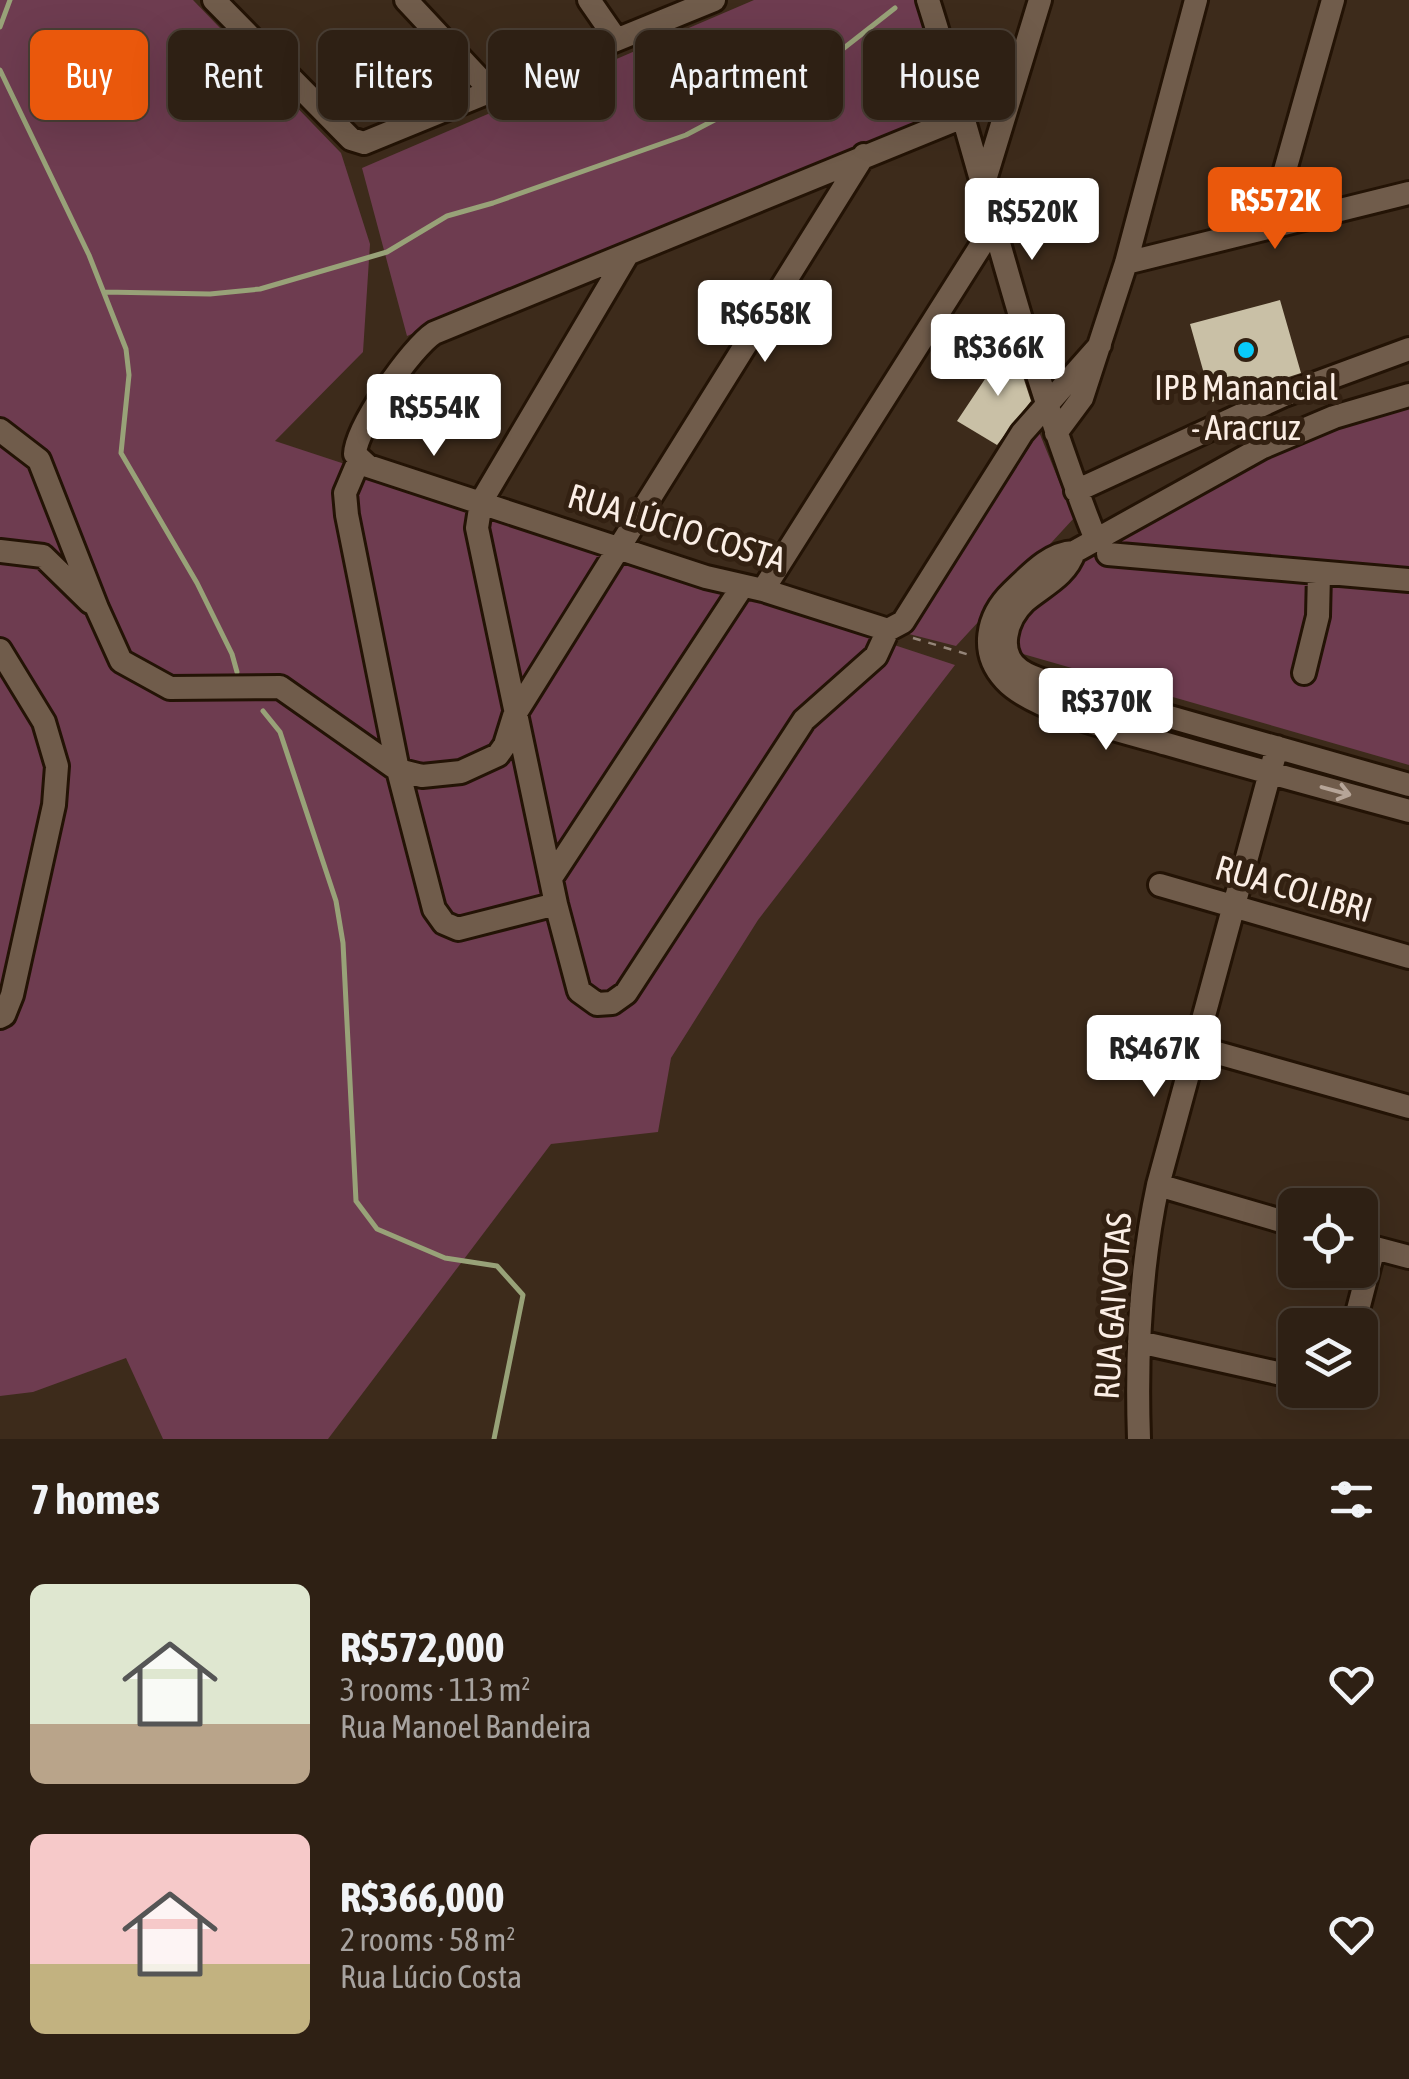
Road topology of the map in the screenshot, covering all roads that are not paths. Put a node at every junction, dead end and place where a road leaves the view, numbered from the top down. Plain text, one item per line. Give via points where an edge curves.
1 (214, 0) edge
2 (406, 0) edge
3 (589, 0) edge
4 (714, 0) edge
5 (928, 0) edge
6 (1040, 0) edge
7 (1196, 0) edge
8 (1332, 0) edge
9 (938, 30) edge
10 (616, 38) joint
11 (488, 88) edge
12 (488, 95) edge
13 (955, 120) edge
14 (966, 120) edge
15 (864, 156) junction
16 (983, 186) junction
17 (1409, 193) edge
18 (994, 225) junction
19 (1269, 226) junction
20 (626, 257) junction
21 (1126, 263) junction
22 (1100, 346) junction
23 (1409, 349) edge
24 (1409, 395) edge
25 (1046, 402) junction
26 (0, 430) edge
27 (1056, 433) junction
28 (360, 460) junction
29 (1076, 491) junction
30 (481, 502) junction
31 (1102, 547) junction
32 (622, 548) junction
33 (0, 552) edge
34 (1319, 572) junction
35 (1042, 577) junction
36 (1409, 580) edge
37 (753, 589) junction
38 (96, 608) junction
39 (888, 630) junction
40 (0, 650) edge
41 (1304, 673) dead end
42 (514, 716) junction
43 (1276, 747) junction
44 (398, 770) junction
45 (1270, 774) junction
46 (1409, 785) edge
47 (1409, 811) edge
48 (551, 878) junction
49 (1160, 885) dead end
50 (556, 904) junction
51 (1234, 907) junction
52 (1409, 957) edge
53 (0, 1017) edge
54 (1196, 1047) junction
55 (1409, 1107) edge
56 (1158, 1185) junction
57 (1278, 1220) edge
58 (1378, 1249) edge
59 (1409, 1258) edge
60 (1139, 1342) junction
61 (1278, 1373) edge
62 (1139, 1439) edge

1 - 12 street via 358,142 374,142
2 - 11 street
3 - 10 street
4 - 10 street
5 - 9 street
6 - 16 street
7 - 21 street
8 - 19 street
13 - 15 street
14 - 16 street
15 - 20 street
15 - 32 street
16 - 18 street
17 - 19 street
18 - 25 street
18 - 37 street
19 - 21 street
20 - 28 street via 423,340 358,436
20 - 30 street
21 - 22 street
22 - 25 street
22 - 27 street via 1082,398
23 - 29 street via 1253,408
24 - 31 street via 1263,447
25 - 27 street
25 - 39 street via 903,622
26 - 38 street via 39,460
27 - 29 street
28 - 30 street, RUA LÚCIO COSTA
28 - 44 street via 345,493 347,515
29 - 31 street
30 - 32 street, RUA LÚCIO COSTA
30 - 42 street via 477,528
31 - 34 street
31 - 35 street via 1056,556
32 - 37 street, RUA LÚCIO COSTA
32 - 42 street
33 - 38 street via 43,556
34 - 36 street
34 - 41 street via 1318,616
35 - 43 street via 1007,630 1008,656 1020,670
35 - 45 street via 1010,595 993,616 993,662 1014,688 1077,717
37 - 39 street, RUA LÚCIO COSTA
37 - 48 street
38 - 44 street via 121,660 170,688 280,687
39 - 50 street via 876,656 804,720 626,994 597,1004 579,991
40 - 53 street via 44,722 56,766 54,806 12,996
42 - 44 street via 505,745 486,761 461,772 422,776
42 - 48 street
43 - 45 street, RUA GAIVOTAS
43 - 46 street
44 - 50 street via 434,910 444,923 458,929
45 -> 47 street
45 - 51 street, RUA GAIVOTAS
48 - 50 street
49 - 51 street, RUA COLIBRI
51 - 52 street, RUA COLIBRI
51 - 54 street, RUA GAIVOTAS
54 - 55 street
54 - 56 street, RUA GAIVOTAS
56 - 57 street
56 - 60 street, RUA GAIVOTAS via 1144,1250
58 - 59 street
60 - 61 street
60 - 62 street, RUA GAIVOTAS

